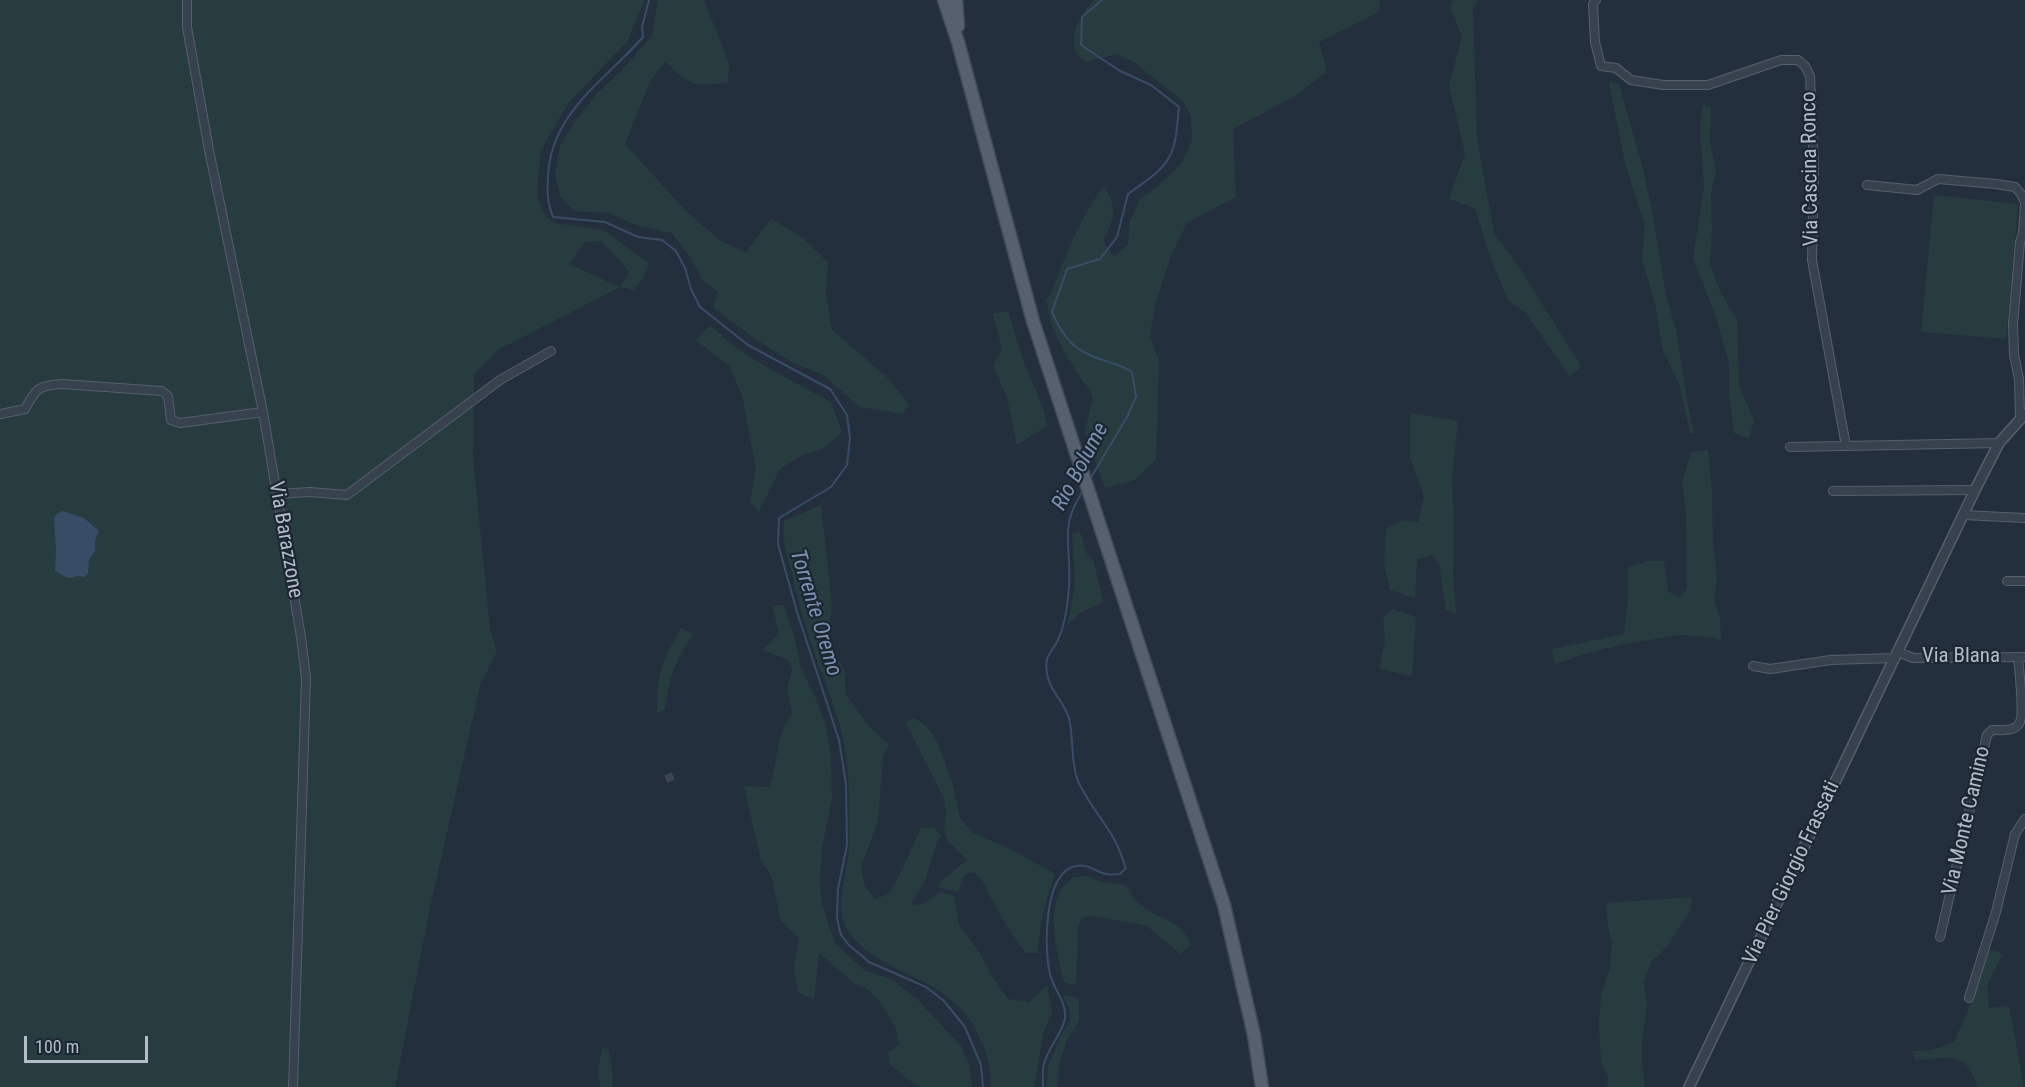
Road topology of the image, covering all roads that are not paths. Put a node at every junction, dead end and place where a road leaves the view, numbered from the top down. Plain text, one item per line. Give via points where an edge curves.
1 (187, 0) edge
2 (944, 0) edge
3 (956, 0) edge
4 (1596, 0) edge
5 (958, 42) junction
6 (1867, 185) dead end
7 (2025, 203) edge
8 (2024, 233) edge
9 (551, 351) dead end
10 (2019, 379) junction
11 (2025, 391) edge
12 (263, 412) junction
13 (0, 414) edge
14 (2022, 416) edge
15 (1999, 443) junction
16 (1846, 446) junction
17 (1790, 447) dead end
18 (1975, 490) junction
19 (1833, 491) dead end
20 (277, 494) junction
21 (1963, 515) junction
22 (2025, 518) edge
23 (2007, 581) dead end
24 (2025, 581) edge
25 (1896, 655) junction
26 (2022, 657) edge
27 (1753, 666) dead end
28 (2025, 819) edge
29 (1940, 937) dead end
30 (1969, 998) dead end
31 (293, 1087) edge
32 (1262, 1087) edge
33 (1689, 1087) edge

1 - 12 street, Via Barazzone via 187,27 209,150
2 - 5 main road
3 - 5 main road
4 - 16 street, Via Cascina Ronco via 1595,42 1601,66 1616,68 1631,80 1663,85 1708,84 1781,60 1798,60 1805,66 1810,76 1814,167 1812,260
5 - 32 main road via 1029,310 1224,905
6 - 7 street via 1917,190 1938,179 1996,184 2015,187
7 - 8 street
8 - 10 street via 2013,324
9 - 20 street via 500,380 346,495
10 - 11 street
10 - 14 street
12 - 13 street via 180,423 171,420 168,396 162,391 46,384 34,393 26,409
12 - 20 street, Via Barazzone
14 - 15 street, Via Pier Giorgio Frassati
15 - 16 street
15 - 18 street, Via Pier Giorgio Frassati
16 - 17 street
18 - 19 street
18 - 21 street, Via Pier Giorgio Frassati
20 - 31 street, Via Barazzone via 306,678
21 - 22 street
21 - 25 street, Via Pier Giorgio Frassati
23 - 24 street
25 - 26 street, Via Blana
25 - 27 street via 1770,669
25 - 33 street, Via Pier Giorgio Frassati
26 - 29 street, Via Monte Camino via 2023,715 2019,725 2010,730 1992,730 1987,735
28 - 30 street via 2015,834

